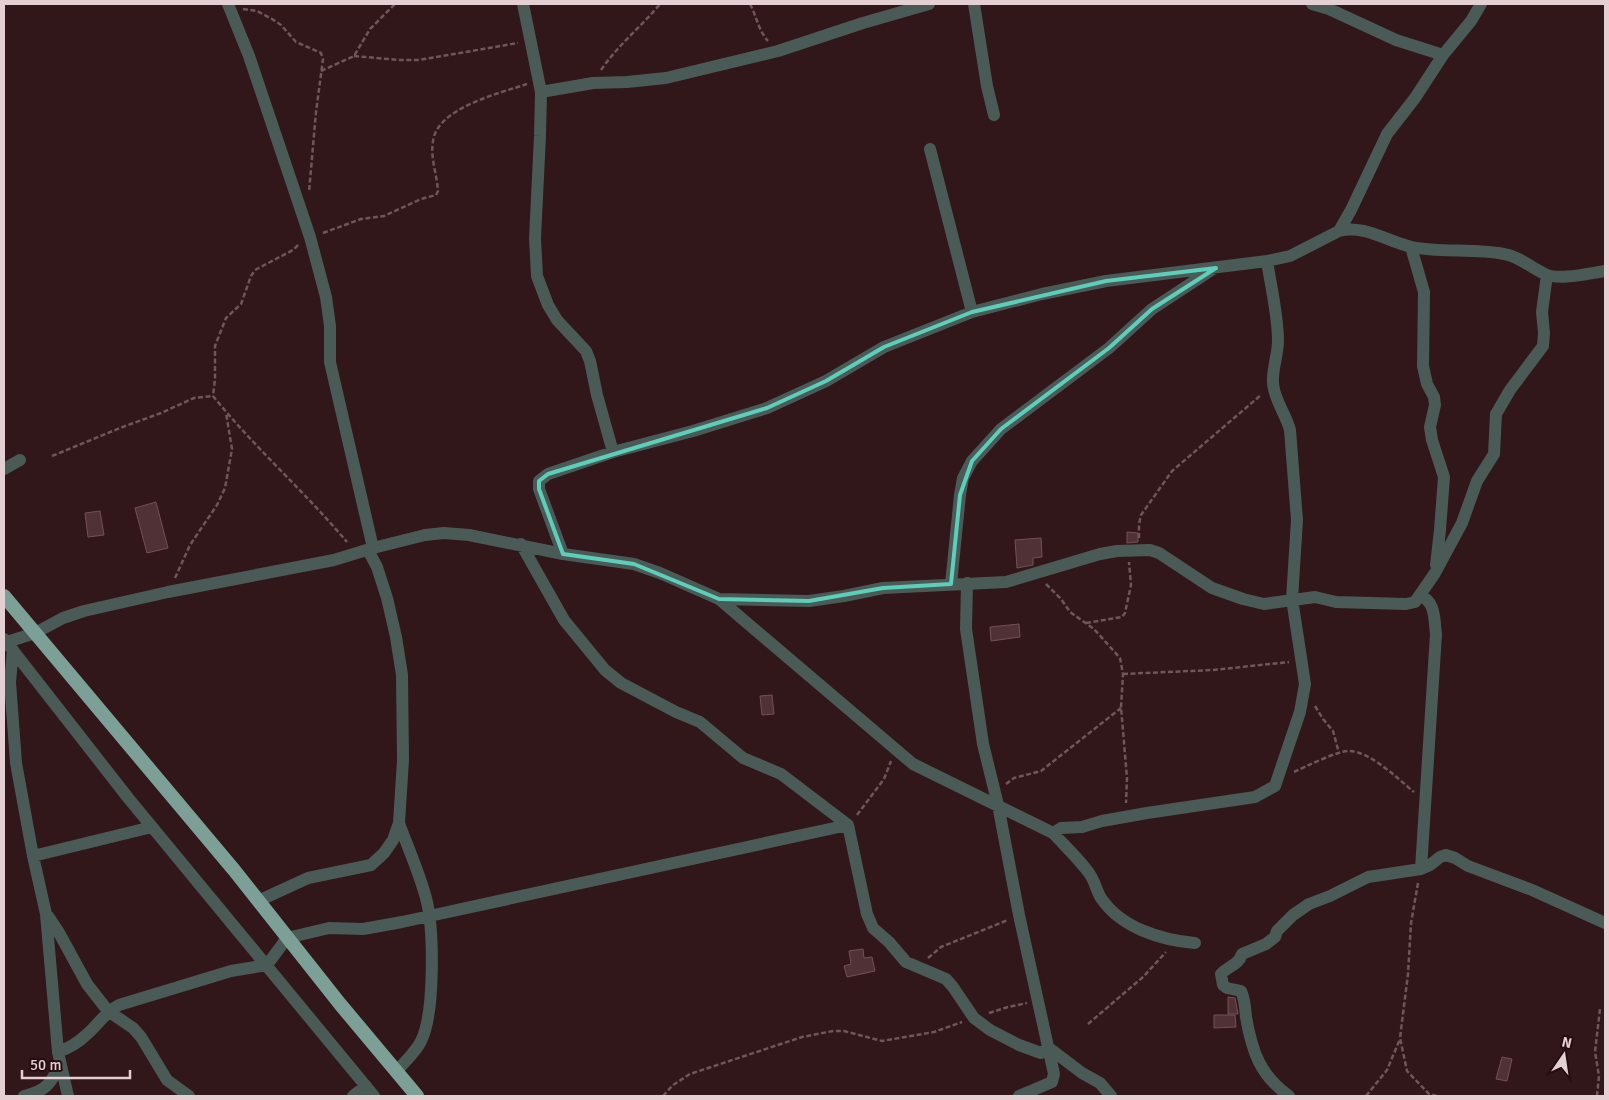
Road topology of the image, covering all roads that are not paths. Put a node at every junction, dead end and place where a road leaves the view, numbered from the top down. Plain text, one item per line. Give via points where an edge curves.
1 (523, 4) edge
2 (928, 4) edge
3 (974, 4) edge
4 (1312, 4) edge
5 (1481, 4) edge
6 (228, 5) edge
7 (1443, 55) junction
8 (540, 86) junction
9 (994, 115) dead end
10 (930, 149) dead end
11 (1339, 231) junction
12 (1411, 247) junction
13 (1267, 261) junction
14 (1216, 268) junction
15 (1605, 271) edge
16 (1547, 275) junction
17 (972, 312) junction
18 (614, 452) junction
19 (20, 460) dead end
20 (4, 469) edge
21 (521, 544) junction
22 (366, 550) junction
23 (563, 554) junction
24 (1435, 573) junction
25 (967, 583) junction
26 (951, 584) junction
27 (4, 596) edge
28 (1420, 596) junction
29 (719, 599) junction
30 (1292, 599) junction
31 (35, 633) junction
32 (7, 644) edge
33 (998, 805) junction
34 (398, 823) junction
35 (848, 825) junction
36 (152, 826) junction
37 (1053, 833) junction
38 (33, 856) junction
39 (1421, 869) junction
40 (258, 901) junction
41 (46, 914) junction
42 (428, 917) junction
43 (1605, 923) edge
44 (287, 938) junction
45 (1195, 943) dead end
46 (267, 965) junction
47 (108, 1011) junction
48 (1050, 1048) junction
49 (59, 1058) junction
50 (397, 1071) junction
51 (370, 1091) edge
52 (24, 1096) edge
53 (68, 1096) edge
54 (189, 1096) edge
55 (353, 1096) edge
56 (417, 1096) edge
57 (1019, 1096) edge
58 (1111, 1096) edge
59 (1289, 1096) edge

1 - 8 street
2 - 8 street via 778,50 666,78
3 - 9 street via 986,86
4 - 7 street via 1396,40
5 - 7 street
6 - 22 street via 249,56 300,211 304,239 326,297 330,362
7 - 11 street via 1387,134
8 - 18 street via 535,238 537,276 548,305 586,351
10 - 17 street
11 - 12 street via 1354,229
11 - 13 street via 1290,256
12 - 16 street via 1506,254
12 - 24 street via 1424,292 1423,366 1435,405 1430,427 1444,477
13 - 14 street
13 - 30 street via 1278,338 1273,383 1290,430 1297,520
14 - 17 street via 1106,281
14 - 26 street via 1152,308 1109,348 1001,429 972,461 963,478 960,494
15 - 16 street
16 - 24 street via 1542,312 1543,346 1496,414 1494,454 1477,481 1462,523
17 - 18 street via 884,347 826,381 767,408
18 - 23 street via 548,474 539,481 538,489
19 - 20 street
21 - 22 street via 444,533
21 - 23 street
21 - 35 street via 564,620 605,670 621,683 700,722 739,755 781,774
22 - 31 street via 334,560 84,611
22 - 34 street via 377,567 387,598 402,675 403,760
23 - 29 street via 634,564
24 - 28 street
25 - 26 street
25 - 30 street via 1006,582 1117,550 1150,550 1160,553 1212,588 1243,599 1271,604
25 - 33 street via 966,629 970,661 983,744
26 - 29 street via 883,588 809,601
27 - 31 highway
28 - 30 street via 1415,602 1406,604 1336,602 1315,597
28 - 39 street via 1429,599 1432,606 1436,634
29 - 33 street via 913,764
30 - 37 street via 1304,684 1300,712 1275,786 1255,797 1061,828
31 - 32 street
31 - 40 highway
32 - 36 street
32 - 38 street via 16,763
33 - 37 street
33 - 48 street
34 - 40 street via 394,840 371,865 308,878
34 - 42 street via 422,883
35 - 42 street
35 - 48 street via 866,914 873,928 906,962 946,979 974,1018 990,1030 1041,1053
36 - 38 street
36 - 46 street
37 - 45 street via 1083,865 1101,898 1120,919 1176,941
38 - 41 street
39 - 43 street via 1446,855
39 - 59 street via 1368,877 1309,904 1293,915 1270,941 1242,954 1234,966 1221,974 1223,985 1241,991 1244,998 1258,1064 1274,1085
40 - 44 highway
41 - 47 street via 87,984
41 - 49 street
42 - 44 street via 363,929 329,928
42 - 50 street via 432,979 427,1026 421,1043
44 - 46 street
44 - 50 highway
46 - 47 street via 231,971 165,990
46 - 51 street
47 - 49 street via 86,1036
47 - 54 street via 133,1028 167,1080
48 - 57 street via 1052,1082
48 - 58 street via 1100,1083
49 - 52 street via 54,1080 45,1089
49 - 53 street
50 - 56 highway
51 - 55 street

